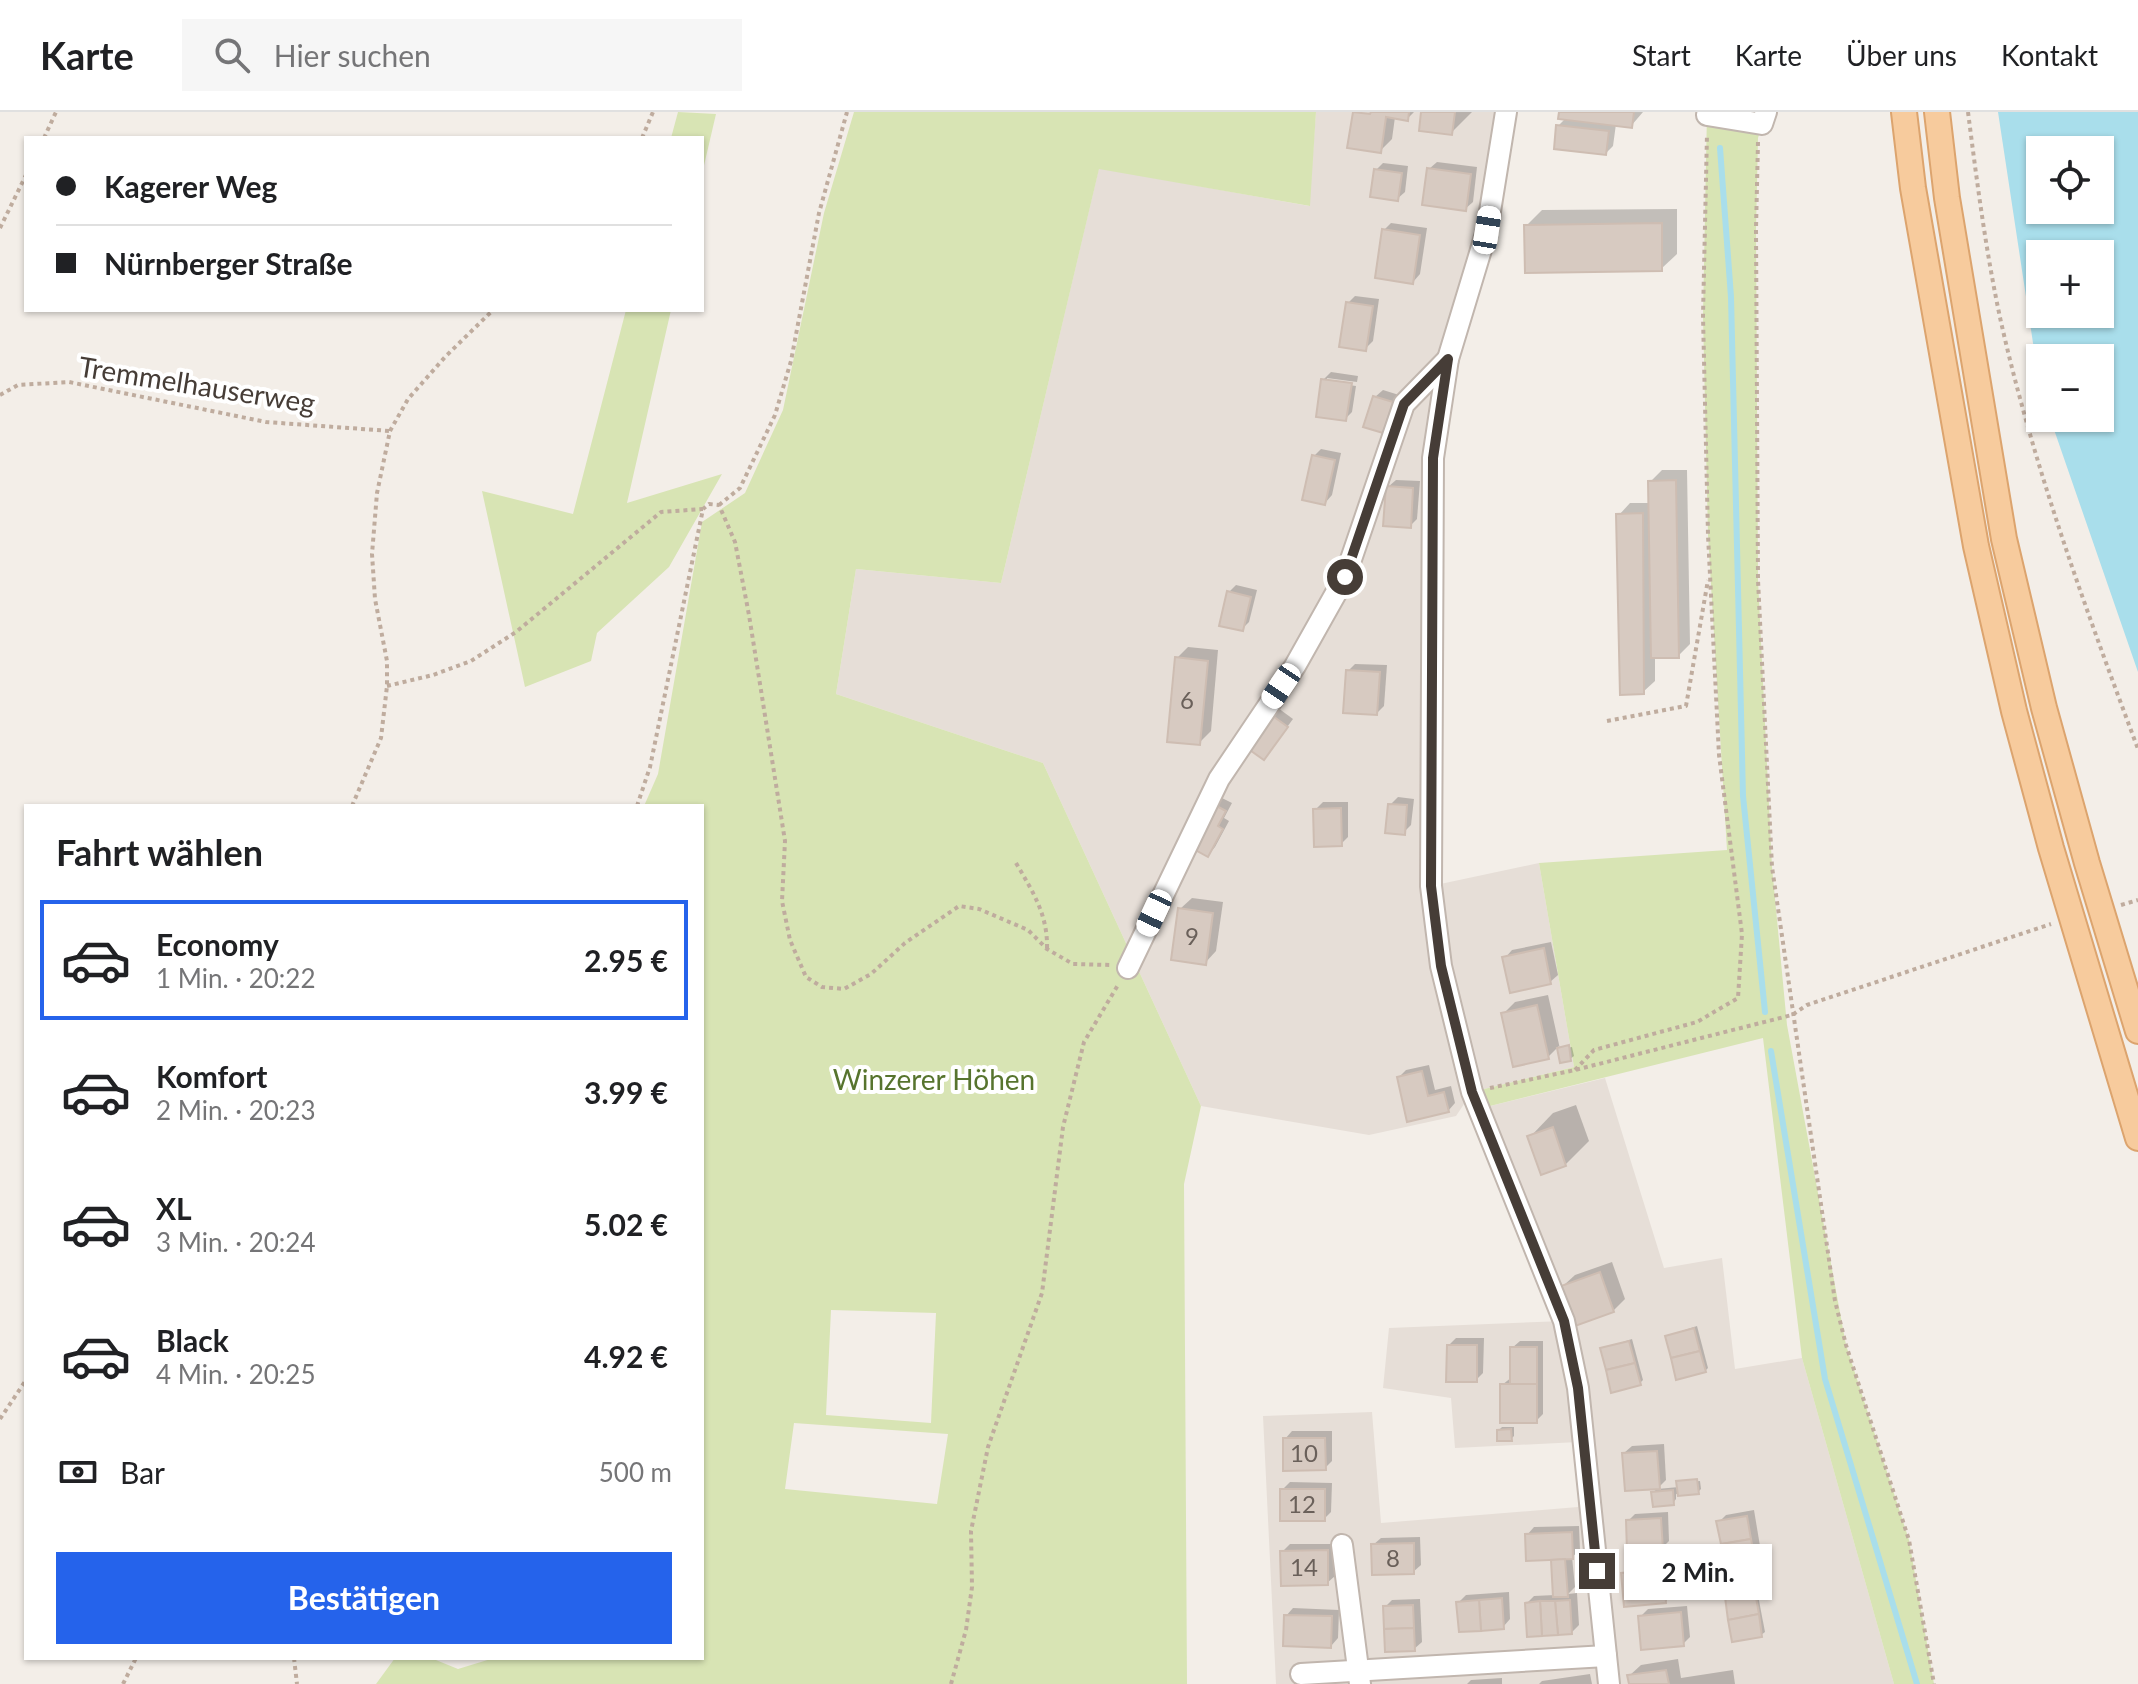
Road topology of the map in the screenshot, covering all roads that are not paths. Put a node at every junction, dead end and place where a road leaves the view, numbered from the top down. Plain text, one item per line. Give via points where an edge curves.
1 (1506, 112) edge
2 (1904, 112) edge
3 (1937, 112) edge
4 (1707, 115) road end
5 (1764, 118) edge
6 (1448, 359) junction
7 (1128, 968) road end
8 (2138, 1031) edge
9 (2138, 1138) edge
10 (1342, 1545) dead end
11 (1606, 1656) junction
12 (1301, 1674) dead end
13 (1360, 1677) edge
14 (1609, 1684) edge

1 - 6 street via 1487,230
2 - 9 main road via 1976,546 2046,833
3 - 8 main road via 2004,539 2044,708
4 - 5 street
6 - 7 street via 1404,404 1345,577 1295,666 1219,779
6 - 11 street via 1433,458 1431,886 1441,966 1472,1092 1564,1321 1578,1388
10 - 13 street
11 - 13 street
11 - 14 street
12 - 13 street

